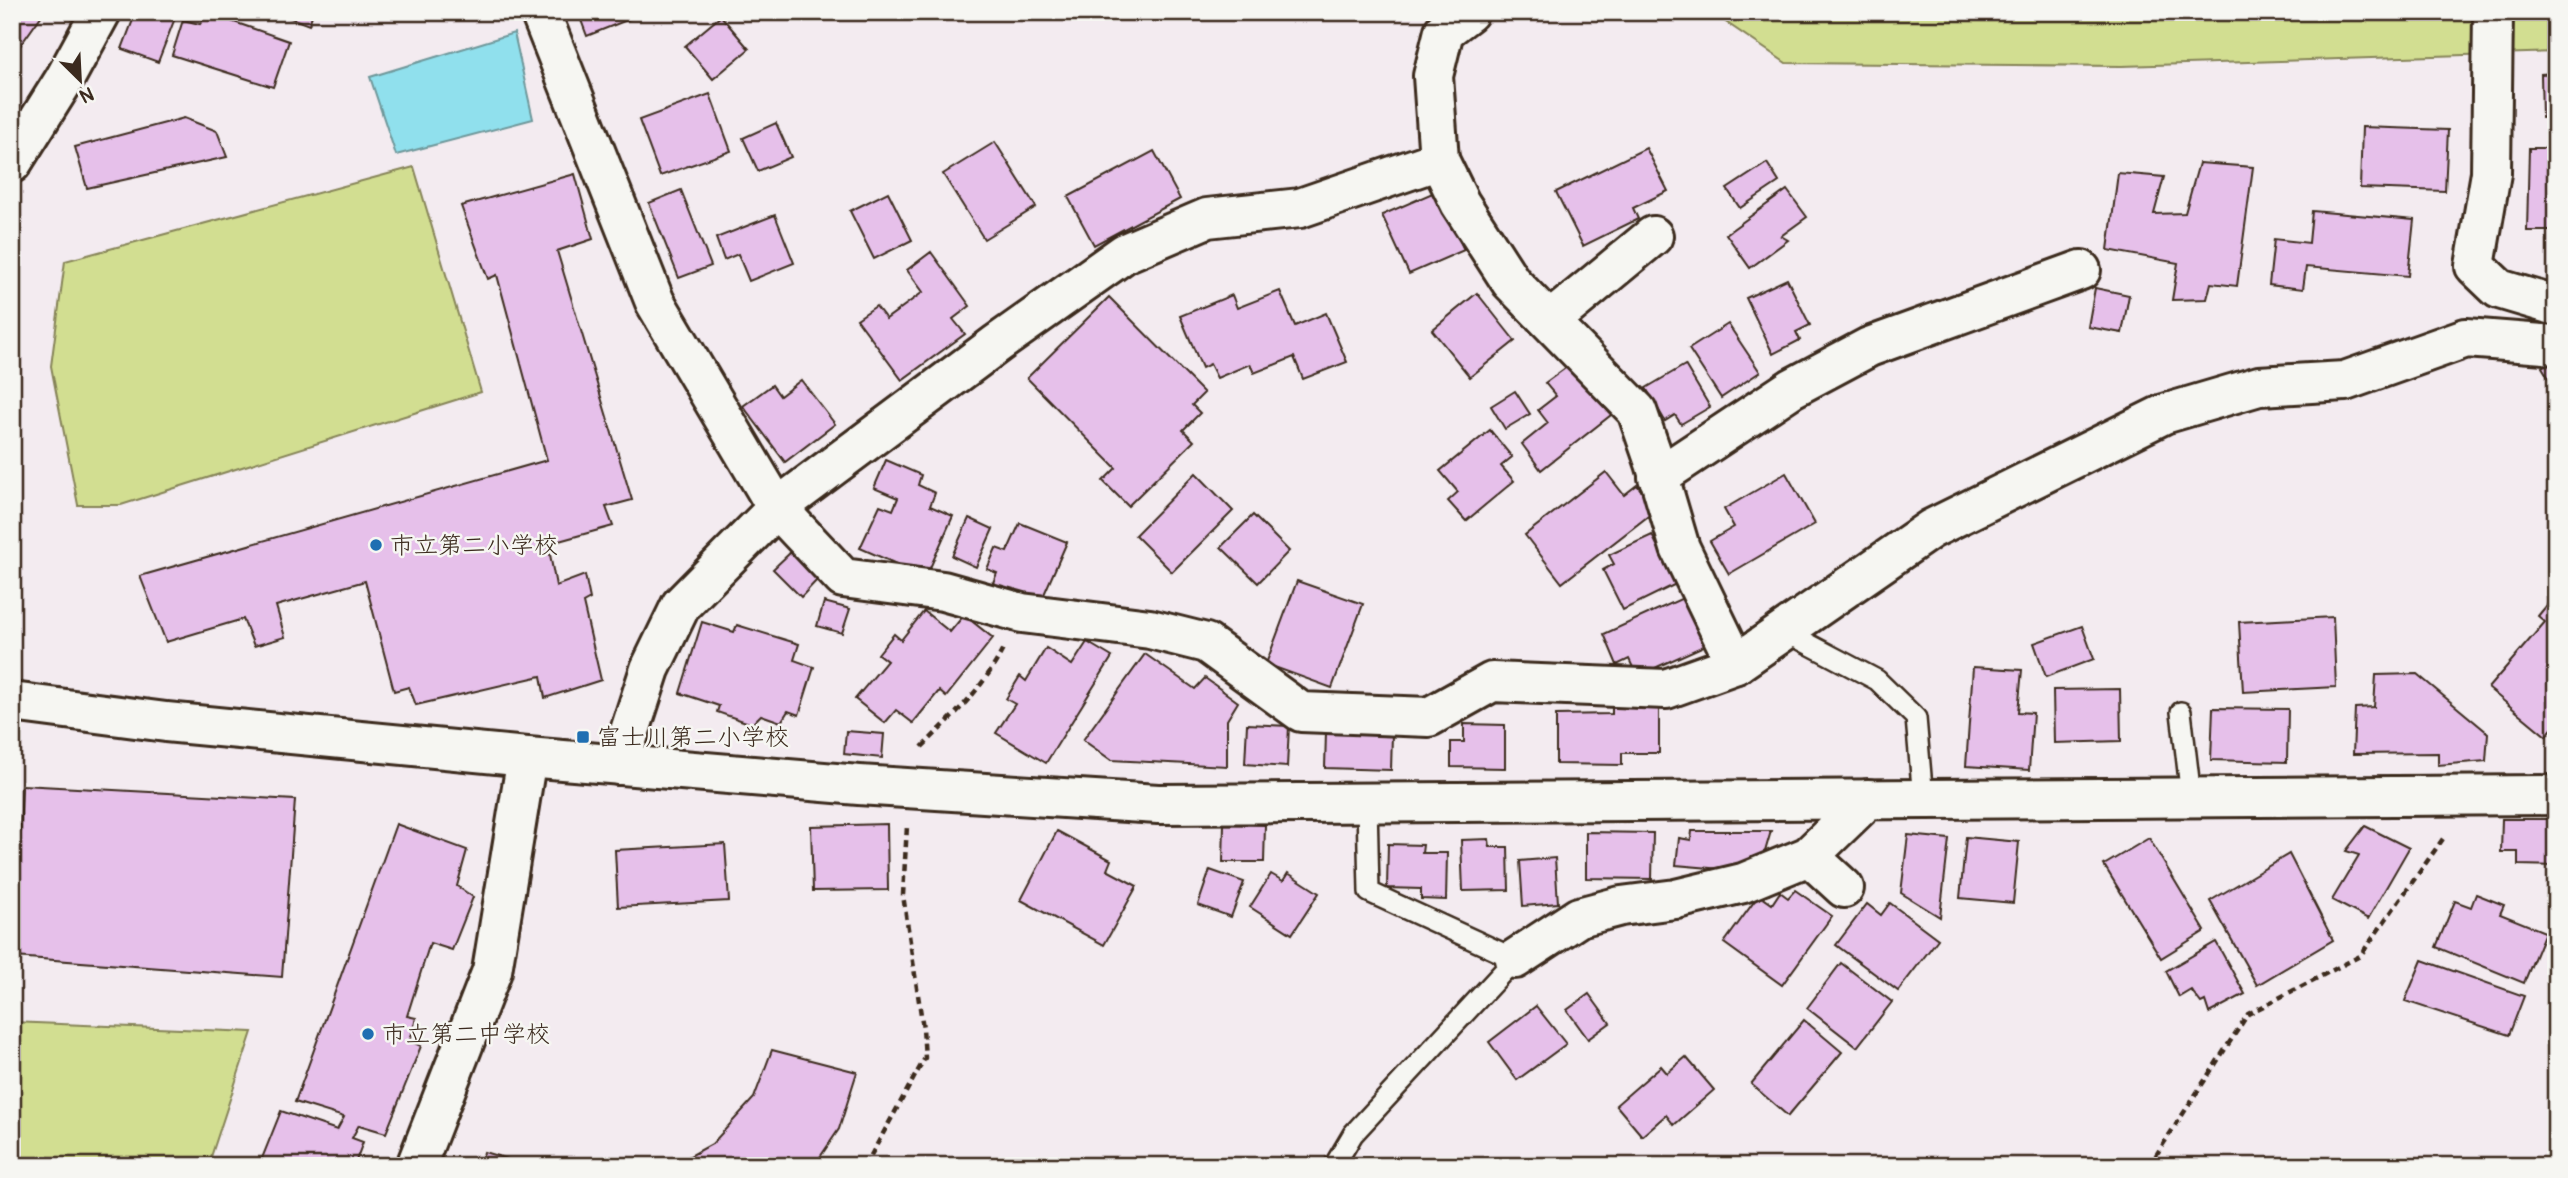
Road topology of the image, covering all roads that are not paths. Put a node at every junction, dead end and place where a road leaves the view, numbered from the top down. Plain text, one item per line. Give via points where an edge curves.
1 (101, 12) edge
2 (540, 12) edge
3 (2493, 12) edge
4 (1446, 19) edge
5 (1439, 160) junction
6 (12, 163) edge
7 (1653, 236) dead end
8 (2081, 270) dead end
9 (2556, 306) edge
10 (1550, 321) junction
11 (2556, 345) edge
12 (1658, 477) junction
13 (777, 508) junction
14 (1784, 631) junction
15 (1736, 664) junction
16 (12, 702) edge
17 (2181, 712) dead end
18 (527, 757) junction
19 (619, 765) junction
20 (2556, 795) edge
21 (2191, 797) junction
22 (1868, 799) junction
23 (1923, 799) junction
24 (1367, 803) junction
25 (1809, 856) junction
26 (1844, 888) dead end
27 (1515, 959) junction
28 (416, 1166) edge
29 (1334, 1166) edge

1 - 6 street
2 - 13 street via 654,302
3 - 9 street via 2491,173 2476,266 2499,289
4 - 5 street via 1433,76
5 - 10 street via 1460,203 1511,282
5 - 13 street via 1300,208 1207,218 1125,253
7 - 10 street
8 - 12 street via 1869,346 1792,388
10 - 12 street via 1637,411
11 - 14 street via 2466,338 2344,381 2259,386 2164,414 1931,529
12 - 15 street via 1681,548
13 - 15 street via 843,578 943,591 1022,614 1150,629 1206,643 1301,712 1429,717 1492,682 1666,689
13 - 19 street via 681,605 650,669
14 - 15 street
14 - 23 lane via 1877,680 1916,718
16 - 18 street via 166,722
17 - 21 lane
18 - 19 street
18 - 28 street via 492,971
19 - 24 street via 1158,804
20 - 21 street
21 - 23 street
22 - 23 street
22 - 24 street
22 - 25 street
24 - 27 lane via 1369,892
25 - 26 street
25 - 27 street via 1743,883 1579,917
27 - 29 lane via 1353,1134

